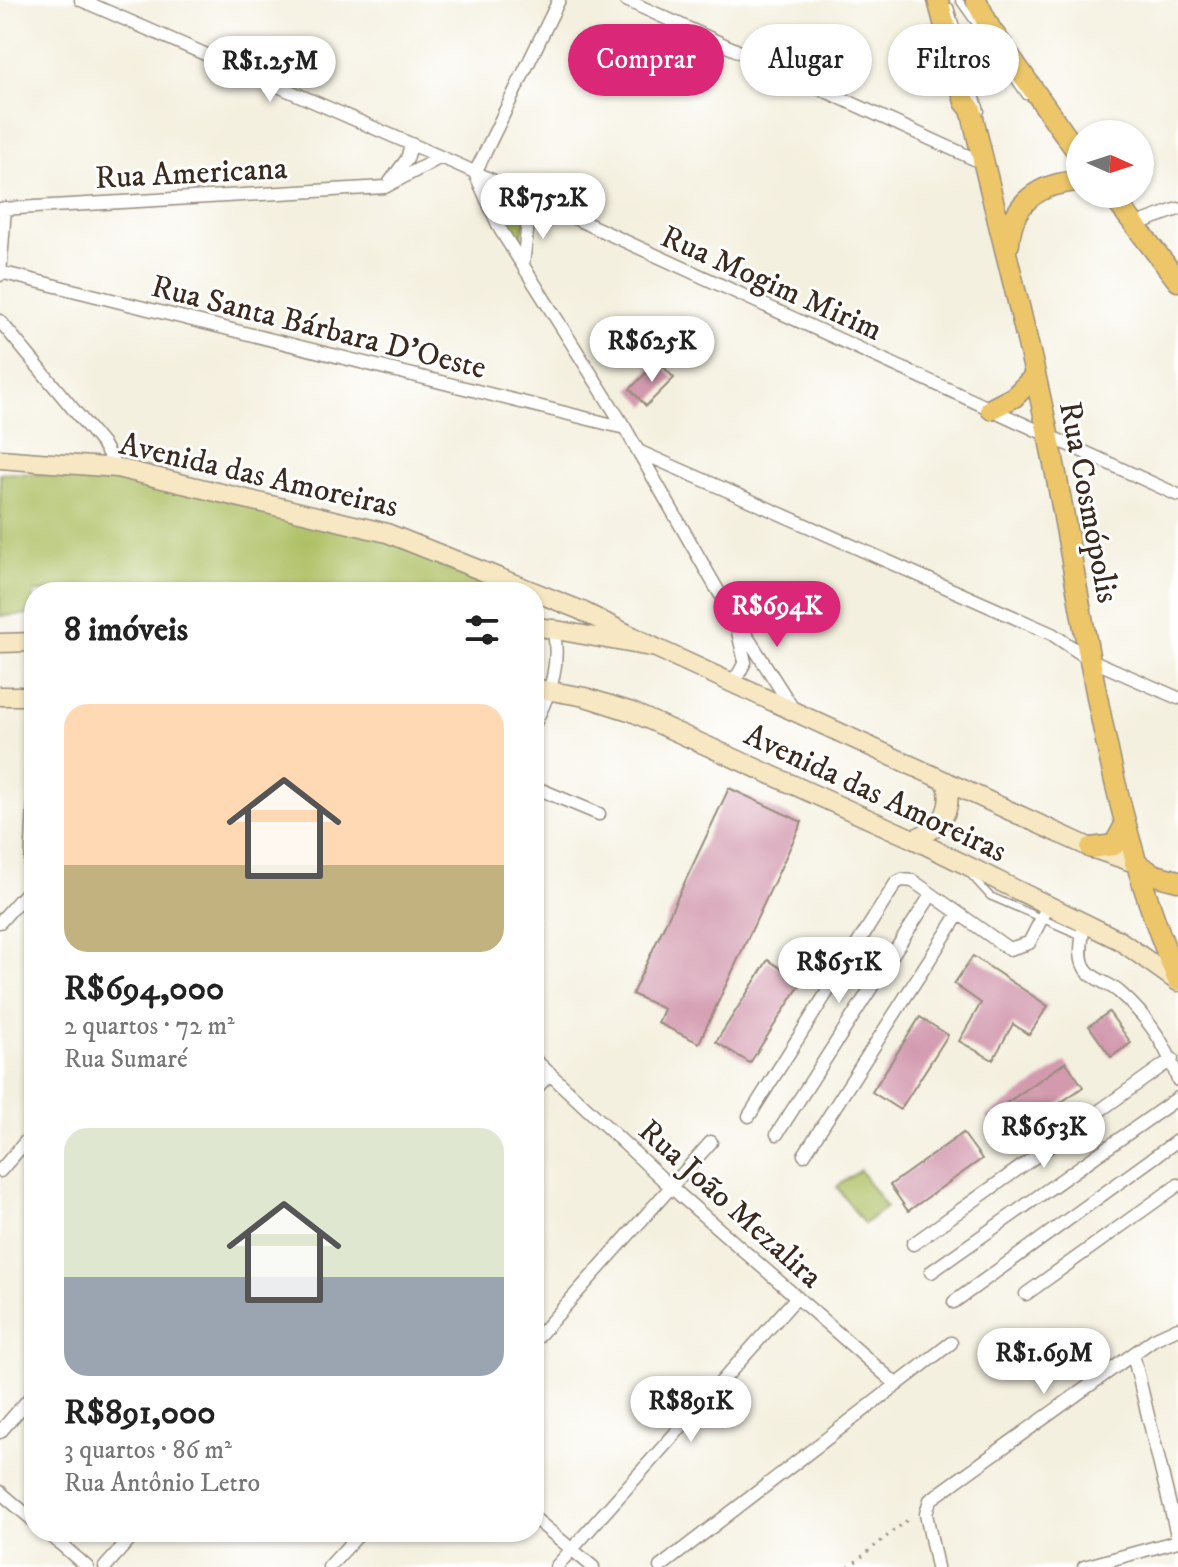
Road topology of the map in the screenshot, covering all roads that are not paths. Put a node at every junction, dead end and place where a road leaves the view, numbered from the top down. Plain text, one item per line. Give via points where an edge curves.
1 (81, 0) edge
2 (559, 0) edge
3 (626, 0) edge
4 (938, 0) edge
5 (947, 0) edge
6 (959, 0) edge
7 (976, 0) edge
8 (1066, 138) edge
9 (411, 145) junction
10 (1066, 146) edge
11 (439, 158) junction
12 (983, 163) junction
13 (475, 173) junction
14 (1066, 183) edge
15 (385, 187) junction
16 (543, 207) junction
17 (1121, 208) edge
18 (3, 209) edge
19 (1178, 209) edge
20 (1134, 225) junction
21 (1008, 255) junction
22 (523, 264) junction
23 (0, 273) edge
24 (1178, 281) edge
25 (0, 321) edge
26 (1035, 376) junction
27 (991, 409) junction
28 (625, 428) junction
29 (1048, 434) junction
30 (638, 451) junction
31 (0, 459) edge
32 (117, 468) junction
33 (1178, 495) edge
34 (498, 576) junction
35 (506, 582) edge
36 (512, 582) edge
37 (544, 595) edge
38 (729, 607) junction
39 (544, 615) edge
40 (544, 626) edge
41 (553, 626) junction
42 (24, 642) edge
43 (0, 643) edge
44 (656, 648) junction
45 (1089, 659) junction
46 (727, 682) junction
47 (544, 687) edge
48 (544, 689) edge
49 (0, 696) edge
50 (24, 696) edge
51 (1178, 698) edge
52 (794, 711) junction
53 (946, 781) junction
54 (544, 791) edge
55 (599, 814) dead end
56 (1125, 825) junction
57 (913, 839) junction
58 (1091, 848) junction
59 (1135, 863) junction
60 (1178, 881) edge
61 (24, 895) edge
62 (931, 895) junction
63 (1045, 913) junction
64 (958, 915) junction
65 (0, 922) edge
66 (1083, 930) junction
67 (1178, 981) edge
68 (1172, 1059) junction
69 (544, 1068) edge
70 (550, 1073) junction
71 (544, 1080) edge
72 (1178, 1080) edge
73 (1178, 1098) edge
74 (749, 1116) dead end
75 (777, 1134) dead end
76 (1178, 1140) edge
77 (711, 1142) dead end
78 (24, 1143) edge
79 (804, 1155) dead end
80 (0, 1171) edge
81 (1178, 1185) edge
82 (672, 1188) junction
83 (913, 1244) dead end
84 (931, 1272) dead end
85 (1026, 1294) dead end
86 (797, 1297) junction
87 (954, 1302) dead end
88 (1178, 1328) edge
89 (544, 1330) edge
90 (951, 1343) dead end
91 (1133, 1354) junction
92 (896, 1384) junction
93 (24, 1404) edge
94 (0, 1432) edge
95 (0, 1492) edge
96 (24, 1512) edge
97 (544, 1527) edge
98 (1178, 1540) edge
99 (58, 1542) edge
100 (127, 1542) edge
101 (352, 1542) edge
102 (571, 1552) junction
103 (87, 1567) edge
104 (105, 1567) edge
105 (329, 1567) edge
106 (556, 1567) edge
107 (593, 1567) edge
108 (660, 1567) edge
109 (937, 1567) edge
110 (1084, 1567) edge

1 - 9 street, Rua Mogim Mirim
2 - 13 street
3 - 12 street
4 - 12 main road, Rua Cosmópolis
5 - 12 lane via 980,107
6 - 10 lane
7 - 8 main road
9 - 11 street, Rua Mogim Mirim
9 - 15 street
11 - 13 street, Rua Mogim Mirim
11 - 15 street, Rua Americana
12 - 21 main road, Rua Cosmópolis
13 - 16 street, Rua Mogim Mirim
13 - 22 street via 500,229
14 - 21 main road via 1023,201 1012,220
15 - 18 street, Rua Americana
16 - 22 street via 528,223
16 - 27 street, Rua Mogim Mirim
17 - 20 main road
18 - 23 street
19 - 20 street
20 - 24 main road
21 - 26 main road, Rua Cosmópolis
22 - 28 street
23 - 28 street, Rua Santa Bárbara D'Oeste
25 - 32 street
26 - 27 main road via 1014,397
26 - 29 main road, Rua Cosmópolis
27 - 29 street, Rua Mogim Mirim
28 - 30 street
29 - 33 street, Rua Mogim Mirim
29 - 45 main road, Rua Cosmópolis
30 - 38 street
30 - 45 street via 1052,634
31 - 32 main road, Avenida das Amoreiras
32 - 34 main road, Avenida das Amoreiras via 387,533
34 - 35 main road, Avenida das Amoreiras
34 - 36 main road, Avenida das Amoreiras
37 - 44 main road, Avenida das Amoreiras
38 - 46 street via 746,654 743,669
38 - 52 street
39 - 41 main road
40 - 41 main road
41 - 44 main road
41 - 47 street via 557,665
42 - 43 main road
44 - 46 main road
45 - 51 street
45 - 56 main road, Rua Cosmópolis
46 - 52 main road
48 - 57 main road, Avenida das Amoreiras via 632,712
49 - 50 main road
52 - 53 main road
53 - 57 main road via 948,810 942,823
53 - 58 main road
54 - 55 street
56 - 58 main road via 1114,845
56 - 59 main road, Rua Cosmópolis
57 - 63 main road, Avenida das Amoreiras
58 - 59 main road
59 - 60 main road
59 - 67 main road, Rua Cosmópolis
61 - 65 street
62 - 64 street
62 - 74 street via 910,880 896,883
62 - 75 street
63 - 64 street via 1026,947 1009,949
63 - 66 main road, Avenida das Amoreiras
64 - 79 street
66 - 67 main road, Avenida das Amoreiras via 1119,940
66 - 68 street via 1085,969 1118,991 1160,1037
68 - 72 street
68 - 83 street
69 - 70 street, Rua João Mezalira
70 - 71 street
70 - 82 street, Rua João Mezalira
73 - 84 street
76 - 87 street
77 - 82 street
78 - 80 street
81 - 85 street
82 - 86 street, Rua João Mezalira
82 - 89 street
86 - 92 street, Rua João Mezalira
86 - 102 street
88 - 91 street
90 - 92 street
91 - 98 street
91 - 109 street via 930,1500 926,1514
92 - 108 street
93 - 94 street
95 - 96 street
97 - 102 street
98 - 110 street
99 - 103 street
100 - 104 street
101 - 105 street
102 - 106 street
102 - 107 street

